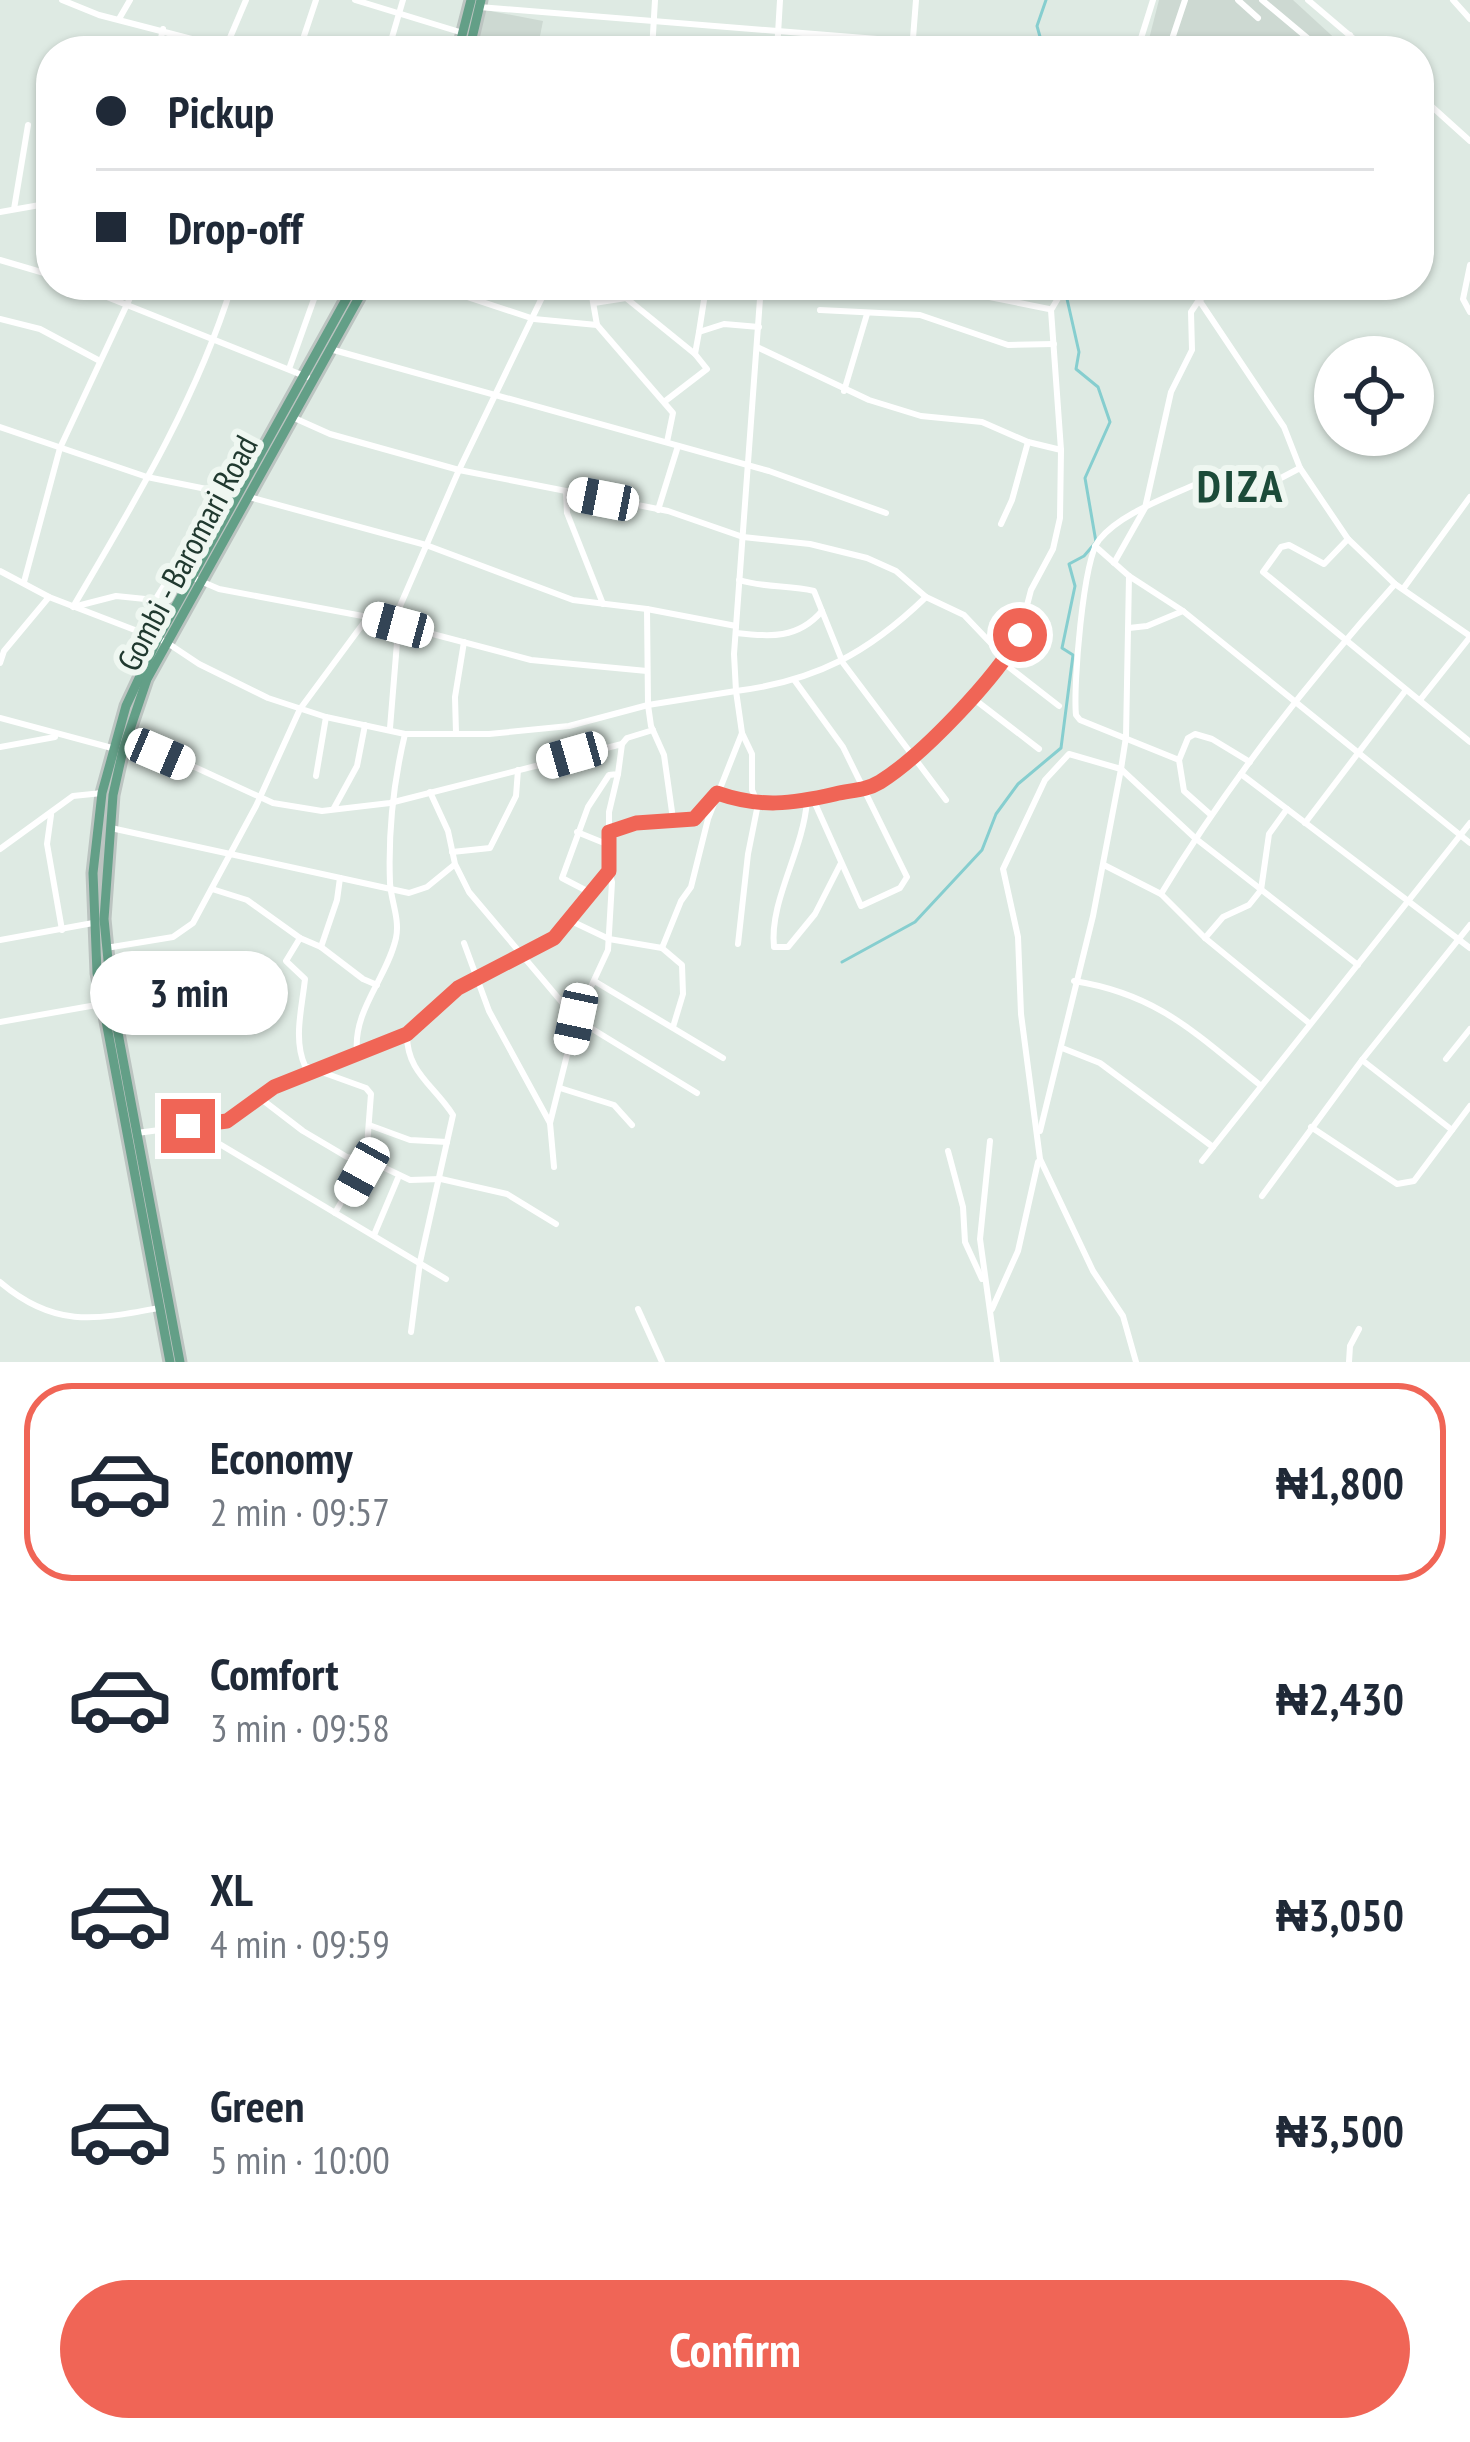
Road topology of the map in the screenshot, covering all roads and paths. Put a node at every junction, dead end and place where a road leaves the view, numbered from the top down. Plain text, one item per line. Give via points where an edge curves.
1 (62, 0) edge
2 (130, 0) edge
3 (246, 0) edge
4 (316, 0) edge
5 (355, 0) edge
6 (403, 0) edge
7 (655, 0) edge
8 (781, 0) edge
9 (916, 0) edge
10 (1153, 0) edge
11 (1185, 0) edge
12 (1238, 0) edge
13 (1262, 0) edge
14 (1308, 0) edge
15 (1453, 0) edge
16 (477, 2) edge
17 (399, 13) junction
18 (1258, 18) dead end
19 (119, 19) junction
20 (654, 20) junction
21 (1470, 20) edge
22 (164, 29) junction
23 (778, 29) junction
24 (463, 32) junction
25 (1350, 35) edge
26 (162, 36) edge
27 (185, 36) edge
28 (228, 36) edge
29 (304, 36) edge
30 (392, 36) edge
31 (462, 36) edge
32 (472, 36) edge
33 (653, 36) edge
34 (778, 36) edge
35 (830, 36) edge
36 (913, 36) edge
37 (1142, 36) edge
38 (1173, 36) edge
39 (1305, 36) edge
40 (1434, 108) edge
41 (28, 125) dead end
42 (1470, 141) edge
43 (36, 206) edge
44 (14, 209) junction
45 (0, 212) edge
46 (0, 260) edge
47 (1470, 265) edge
48 (36, 271) edge
49 (113, 300) edge
50 (130, 300) edge
51 (227, 300) edge
52 (314, 300) edge
53 (346, 300) edge
54 (358, 300) edge
55 (476, 300) edge
56 (542, 300) edge
57 (592, 300) edge
58 (614, 300) edge
59 (630, 300) edge
60 (760, 300) edge
61 (1002, 300) edge
62 (1057, 300) edge
63 (1199, 300) joint
64 (704, 301) dead end
65 (593, 303) junction
66 (128, 306) junction
67 (820, 310) dead end
68 (1051, 310) junction
69 (1470, 312) edge
70 (867, 314) junction
71 (0, 319) edge
72 (534, 319) junction
73 (597, 325) junction
74 (759, 327) junction
75 (699, 332) junction
76 (215, 338) junction
77 (1054, 344) junction
78 (757, 347) junction
79 (330, 349) junction
80 (695, 354) junction
81 (98, 359) junction
82 (289, 369) junction
83 (308, 377) junction
84 (844, 391) junction
85 (496, 394) junction
86 (664, 402) junction
87 (292, 417) junction
88 (0, 427) edge
89 (1028, 442) junction
90 (666, 443) junction
91 (678, 446) junction
92 (60, 448) junction
93 (1061, 450) junction
94 (748, 466) junction
95 (1300, 468) junction
96 (459, 470) junction
97 (147, 477) junction
98 (566, 491) junction
99 (222, 492) junction
100 (241, 496) junction
101 (1470, 497) edge
102 (1145, 508) junction
103 (658, 510) junction
104 (886, 513) dead end
105 (1001, 524) dead end
106 (743, 537) junction
107 (1348, 539) junction
108 (426, 545) junction
109 (1095, 546) junction
110 (1114, 563) junction
111 (0, 571) edge
112 (1129, 576) junction
113 (195, 579) junction
114 (739, 580) junction
115 (24, 582) junction
116 (1399, 586) junction
117 (49, 597) junction
118 (926, 597) junction
119 (603, 604) junction
120 (73, 607) junction
121 (647, 609) junction
122 (822, 611) junction
123 (1183, 611) junction
124 (368, 617) junction
125 (398, 625) junction
126 (1129, 628) junction
127 (736, 629) junction
128 (1470, 636) edge
129 (1345, 640) junction
130 (162, 641) junction
131 (464, 642) junction
132 (1002, 659) junction
133 (0, 663) edge
134 (843, 663) junction
135 (647, 671) junction
136 (796, 681) junction
137 (1406, 690) junction
138 (736, 691) junction
139 (974, 699) junction
140 (1420, 701) junction
141 (1295, 704) junction
142 (648, 706) junction
143 (1059, 706) dead end
144 (300, 709) junction
145 (326, 717) junction
146 (0, 718) edge
147 (364, 725) junction
148 (390, 730) junction
149 (653, 730) junction
150 (742, 733) junction
151 (405, 734) junction
152 (456, 735) junction
153 (61, 736) junction
154 (127, 736) junction
155 (1126, 737) junction
156 (1470, 742) edge
157 (622, 744) junction
158 (0, 747) edge
159 (118, 748) junction
160 (1040, 749) dead end
161 (1358, 753) junction
162 (910, 756) junction
163 (1178, 760) junction
164 (1250, 762) junction
165 (518, 770) junction
166 (1121, 770) junction
167 (618, 774) junction
168 (1241, 774) junction
169 (316, 776) dead end
170 (862, 790) junction
171 (430, 792) junction
172 (717, 793) junction
173 (103, 794) junction
174 (260, 796) junction
175 (810, 800) junction
176 (946, 800) dead end
177 (391, 803) junction
178 (758, 804) junction
179 (334, 808) junction
180 (1287, 809) junction
181 (52, 812) junction
182 (1211, 815) junction
183 (674, 819) junction
184 (694, 819) junction
185 (1305, 823) junction
186 (1470, 824) edge
187 (108, 827) junction
188 (577, 832) junction
189 (609, 832) junction
190 (1461, 835) junction
191 (1195, 838) junction
192 (704, 839) junction
193 (1470, 843) edge
194 (609, 845) junction
195 (0, 849) edge
196 (452, 852) junction
197 (229, 856) junction
198 (841, 863) junction
199 (455, 864) junction
200 (1103, 865) junction
201 (609, 871) junction
202 (340, 878) junction
203 (390, 888) junction
204 (212, 890) junction
205 (1262, 890) junction
206 (589, 892) junction
207 (1161, 894) junction
208 (1409, 900) junction
209 (569, 920) junction
210 (93, 923) junction
211 (1470, 926) edge
212 (62, 930) junction
213 (300, 938) junction
214 (1205, 938) junction
215 (1460, 938) junction
216 (609, 939) junction
217 (0, 940) edge
218 (464, 943) dead end
219 (738, 944) dead end
220 (321, 946) junction
221 (106, 948) junction
222 (662, 948) junction
223 (1470, 948) edge
224 (524, 956) junction
225 (1358, 964) junction
226 (474, 980) junction
227 (1074, 981) junction
228 (596, 982) junction
229 (377, 985) junction
230 (102, 1004) junction
231 (576, 1019) junction
232 (0, 1022) edge
233 (1309, 1023) junction
234 (673, 1027) junction
235 (1470, 1029) edge
236 (407, 1034) junction
237 (1062, 1048) junction
238 (357, 1052) junction
239 (723, 1058) dead end
240 (1446, 1059) dead end
241 (1362, 1060) junction
242 (316, 1071) junction
243 (1261, 1085) junction
244 (560, 1088) junction
245 (698, 1093) dead end
246 (260, 1098) junction
247 (1470, 1106) edge
248 (550, 1123) junction
249 (369, 1125) junction
250 (632, 1125) dead end
251 (188, 1126) junction
252 (1311, 1127) junction
253 (1452, 1130) junction
254 (136, 1132) junction
255 (1039, 1135) junction
256 (990, 1141) dead end
257 (448, 1142) junction
258 (1213, 1147) junction
259 (948, 1151) dead end
260 (1040, 1159) junction
261 (366, 1160) junction
262 (1202, 1161) dead end
263 (554, 1167) dead end
264 (399, 1177) junction
265 (441, 1179) junction
266 (1262, 1196) dead end
267 (335, 1213) junction
268 (556, 1224) dead end
269 (374, 1235) junction
270 (420, 1262) junction
271 (446, 1279) dead end
272 (0, 1282) edge
273 (985, 1283) junction
274 (159, 1308) junction
275 (638, 1309) dead end
276 (989, 1313) junction
277 (1359, 1329) dead end
278 (411, 1332) dead end
279 (170, 1362) edge
280 (180, 1362) edge
281 (662, 1362) edge
282 (997, 1362) edge
283 (1136, 1362) edge
284 (1349, 1362) edge

1 - 19 street
2 - 19 street
3 - 28 street
4 - 29 street
5 - 17 street
6 - 17 street
7 - 20 street
8 - 23 street
9 - 36 street
10 - 37 street
11 - 38 street
12 - 18 street
13 - 39 street
14 - 25 street
15 - 21 street
16 - 20 street
16 - 24 main road
16 - 32 main road
17 - 24 street
17 - 30 street
19 - 22 street
20 - 23 street
20 - 33 street
22 - 26 street
22 - 27 street
23 - 34 street
23 - 35 street
24 - 31 main road
40 - 42 street
41 - 44 street
43 - 44 street
44 - 45 street
46 - 48 street
47 - 69 street via 1462,299
49 - 66 street
50 - 66 street
51 - 76 street
52 - 82 street
53 - 83 main road, Gombi - Baromari Road
54 - 79 main road, Gombi - Baromari Road
55 - 72 street
56 - 72 street
57 - 65 street
58 - 65 street
59 - 80 street
60 - 74 street
61 - 68 street
62 - 68 street
63 - 95 street via 1284,427
63 - 102 street
64 - 75 street
65 - 73 street
66 - 76 street
66 - 81 street
67 - 70 street
68 - 77 street
70 - 77 street via 920,315 1008,345
70 - 84 street
71 - 81 street
72 - 73 street
72 - 85 street
73 - 86 street
74 - 75 street
74 - 78 street
75 - 80 street
76 - 82 street
76 - 97 street
77 - 93 street
78 - 84 street
78 - 94 street
79 - 83 main road, Gombi - Baromari Road
79 - 85 street
80 - 86 street via 707,369
81 - 92 street
82 - 83 street
83 - 87 main road, Gombi - Baromari Road
83 - 100 main road, Gombi - Baromari Road
84 - 89 street via 921,416 982,422
85 - 90 street
85 - 96 street
86 - 90 street via 675,416
87 - 96 street
87 - 100 main road, Gombi - Baromari Road
88 - 92 street
89 - 93 street
89 - 105 street
90 - 91 street
91 - 94 street
91 - 103 street
92 - 97 street
92 - 115 street
93 - 132 street via 1053,549 1018,640
94 - 104 street
94 - 106 street
95 - 102 street via 1281,478 1220,472
95 - 107 street
96 - 98 street
96 - 108 street
97 - 99 street
97 - 120 street
98 - 103 street
98 - 119 street
99 - 100 street
99 - 120 street via 155,600 116,596
100 - 108 street
100 - 113 main road, Gombi - Baromari Road
101 - 116 street
102 - 109 street
102 - 110 street
103 - 106 street
106 - 114 street
106 - 118 street via 867,558
107 - 116 street
107 - 129 street via 1324,564 1289,544 1264,572
108 - 119 street via 549,593
108 - 125 street
109 - 110 street
109 - 155 street via 1076,715
110 - 112 street
111 - 115 street
112 - 123 street
112 - 126 street
113 - 124 street
113 - 130 main road, Gombi - Baromari Road
114 - 122 street via 814,591
114 - 127 street
115 - 117 street
116 - 128 street
116 - 129 street
117 - 120 street
117 - 133 street
118 - 132 street via 964,615
118 - 134 street
119 - 121 street
120 - 130 street
121 - 127 street
121 - 135 street
122 - 127 street via 789,634
122 - 134 street
123 - 126 street
123 - 141 street
124 - 125 street
124 - 144 street
125 - 131 street
125 - 148 street
126 - 155 street
127 - 138 street
128 - 140 street
129 - 137 street
129 - 141 street
130 - 144 street
130 - 154 main road, Gombi - Baromari Road
130 - 159 main road, Gombi - Baromari Road via 126,706
131 - 135 street via 531,660
131 - 152 street
132 - 139 street
132 - 143 street
134 - 136 street
134 - 162 street
135 - 142 street
136 - 138 street
136 - 170 street via 843,747
137 - 140 street
137 - 161 street
138 - 142 street
138 - 150 street
139 - 160 street
139 - 162 street
140 - 156 street
141 - 161 street
141 - 164 street
142 - 149 street
142 - 152 street via 569,726
144 - 145 street
144 - 174 street
145 - 147 street
145 - 169 street
146 - 153 street
147 - 148 street
147 - 179 street via 356,766
148 - 151 street
149 - 157 street
149 - 183 street
150 - 172 street
150 - 178 street
151 - 152 street
151 - 177 street
153 - 158 street
153 - 159 street
154 - 159 main road, Gombi - Baromari Road
154 - 174 street
155 - 163 street
155 - 166 street
157 - 165 street
157 - 167 street
159 - 173 main road, Gombi - Baromari Road
159 - 187 main road, Gombi - Baromari Road
161 - 185 street
161 - 190 street
162 - 170 street
162 - 176 street
163 - 164 street via 1195,734
163 - 182 street via 1184,791
164 - 168 street
165 - 171 street
165 - 196 street via 513,805 490,848
166 - 191 street
166 - 200 street
166 - 255 street via 1062,758 1005,860
167 - 188 street via 601,785
167 - 189 street
168 - 180 street
168 - 182 street
170 - 175 street
170 - 198 street via 907,878 861,906
171 - 177 street
171 - 196 street
172 - 178 street
172 - 184 street
172 - 192 street
173 - 181 street via 74,796
173 - 210 main road, Gombi - Baromari Road
174 - 179 street via 302,810
174 - 197 street
175 - 178 street
175 - 198 street
175 - 198 street via 773,924 774,947 788,947 815,914
177 - 179 street
177 - 203 street
178 - 219 street
180 - 185 street
180 - 205 street via 1269,834
181 - 195 street
181 - 212 street via 47,844
182 - 191 street
183 - 184 street
183 - 189 street
184 - 192 street
185 - 208 street
186 - 190 street
187 - 197 street
187 - 221 main road, Gombi - Baromari Road
188 - 194 street
188 - 206 street via 562,881
189 - 194 street
190 - 193 street
190 - 208 street
191 - 205 street
191 - 207 street
192 - 222 street via 692,887
194 - 201 street
196 - 199 street
197 - 202 street
197 - 204 street
199 - 203 street via 418,892
199 - 224 street via 480,908
200 - 207 street
200 - 227 street
201 - 206 street
201 - 216 street
202 - 203 street
202 - 220 street
203 - 229 street via 398,934
204 - 213 street via 247,900
204 - 221 street via 193,923 173,937
205 - 214 street
205 - 225 street
206 - 209 street
207 - 214 street
208 - 215 street
208 - 225 street
209 - 216 street
209 - 224 street
210 - 212 street
210 - 230 main road, Gombi - Baromari Road
211 - 215 street
212 - 217 street
213 - 220 street
213 - 242 street via 286,961 305,979 300,1048 305,1066
214 - 233 street
215 - 223 street
215 - 241 street
216 - 222 street
216 - 228 street
218 - 226 street
220 - 229 street
221 - 254 main road, Gombi - Baromari Road
222 - 234 street via 682,965 684,978
224 - 226 street
224 - 231 street
225 - 233 street
226 - 236 street
226 - 248 street
227 - 237 street
227 - 243 street via 1148,1001
228 - 231 street
228 - 234 street
229 - 238 street via 356,1028
230 - 232 street
230 - 274 main road, Gombi - Baromari Road
231 - 244 street
231 - 245 street
233 - 243 street
234 - 239 street
235 - 240 street
236 - 238 street
236 - 257 street via 414,1071 453,1114
237 - 255 street
237 - 258 street via 1100,1063
238 - 242 street
241 - 252 street
241 - 253 street
242 - 246 street
242 - 249 street via 366,1088
243 - 258 street
244 - 248 street
244 - 250 street via 614,1105
246 - 251 street via 219,1124
246 - 261 street via 321,1144
247 - 253 street
248 - 263 street
249 - 257 street via 410,1140
249 - 261 street
251 - 254 street
251 - 267 street
252 - 253 street via 1397,1184 1407,1184
252 - 266 street
254 - 280 main road, Gombi - Baromari Road
255 - 260 street
256 - 273 street via 980,1225
257 - 265 street
258 - 262 street
259 - 273 street via 965,1242
260 - 276 street via 1018,1251
260 - 283 street via 1123,1316
261 - 264 street
261 - 267 street
264 - 265 street
264 - 269 street
265 - 268 street via 507,1194
265 - 270 street
267 - 269 street
269 - 270 street
270 - 271 street
270 - 278 street
272 - 274 street via 59,1316
273 - 276 street
274 - 279 main road, Gombi - Baromari Road
275 - 281 street
276 - 282 street
277 - 284 street

